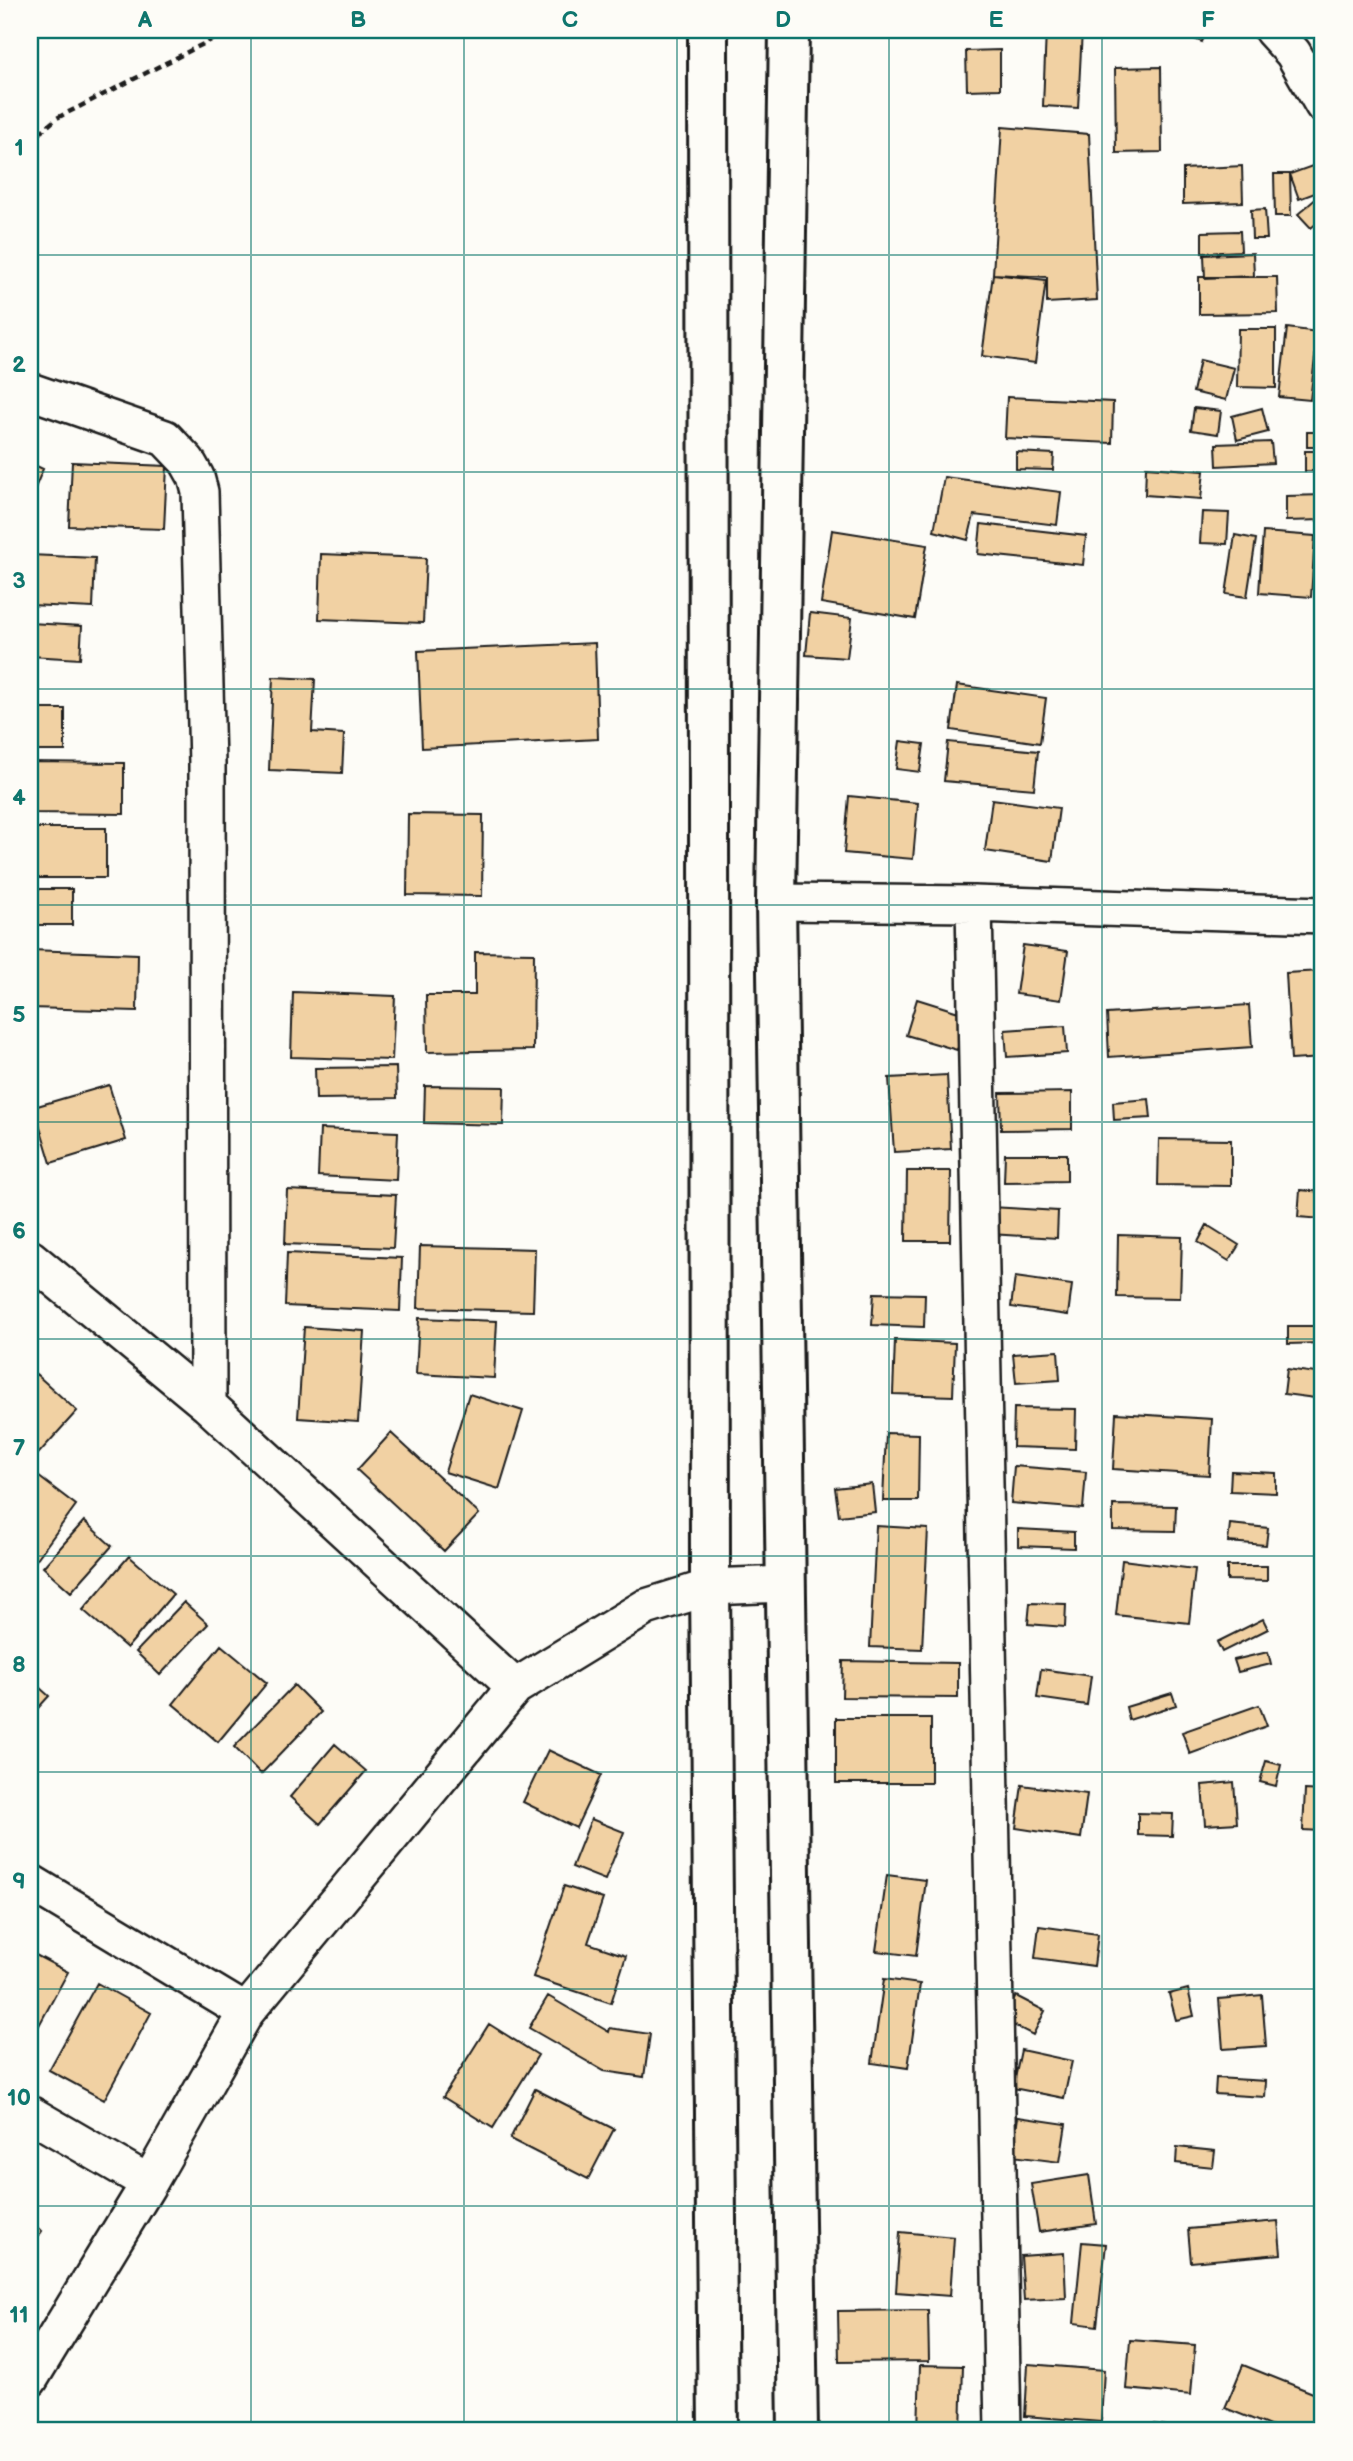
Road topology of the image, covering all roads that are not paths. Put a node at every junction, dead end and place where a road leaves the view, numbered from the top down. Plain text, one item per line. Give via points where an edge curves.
1 (708, 30) edge
2 (789, 30) edge
3 (1272, 30) edge
4 (1323, 104) edge
5 (30, 391) edge
6 (776, 902) junction
7 (974, 904) junction
8 (1323, 915) edge
9 (30, 1258) edge
10 (208, 1405) junction
11 (785, 1584) junction
12 (710, 1587) junction
13 (515, 1687) junction
14 (30, 1882) edge
15 (246, 2012) junction
16 (30, 2114) edge
17 (149, 2183) junction
18 (30, 2379) edge
19 (718, 2431) edge
20 (798, 2431) edge
21 (1003, 2431) edge

1 - 12 street
2 - 6 street
3 - 4 street via 1293,52
5 - 10 street via 165,438 187,461 200,492 207,764
6 - 7 street
6 - 11 street
7 - 8 street
7 - 21 street
9 - 10 street
10 - 13 street
11 - 12 street
11 - 20 street
12 - 13 street via 646,1607
12 - 19 street
13 - 15 street
14 - 15 street
15 - 17 street
16 - 17 street
17 - 18 street

